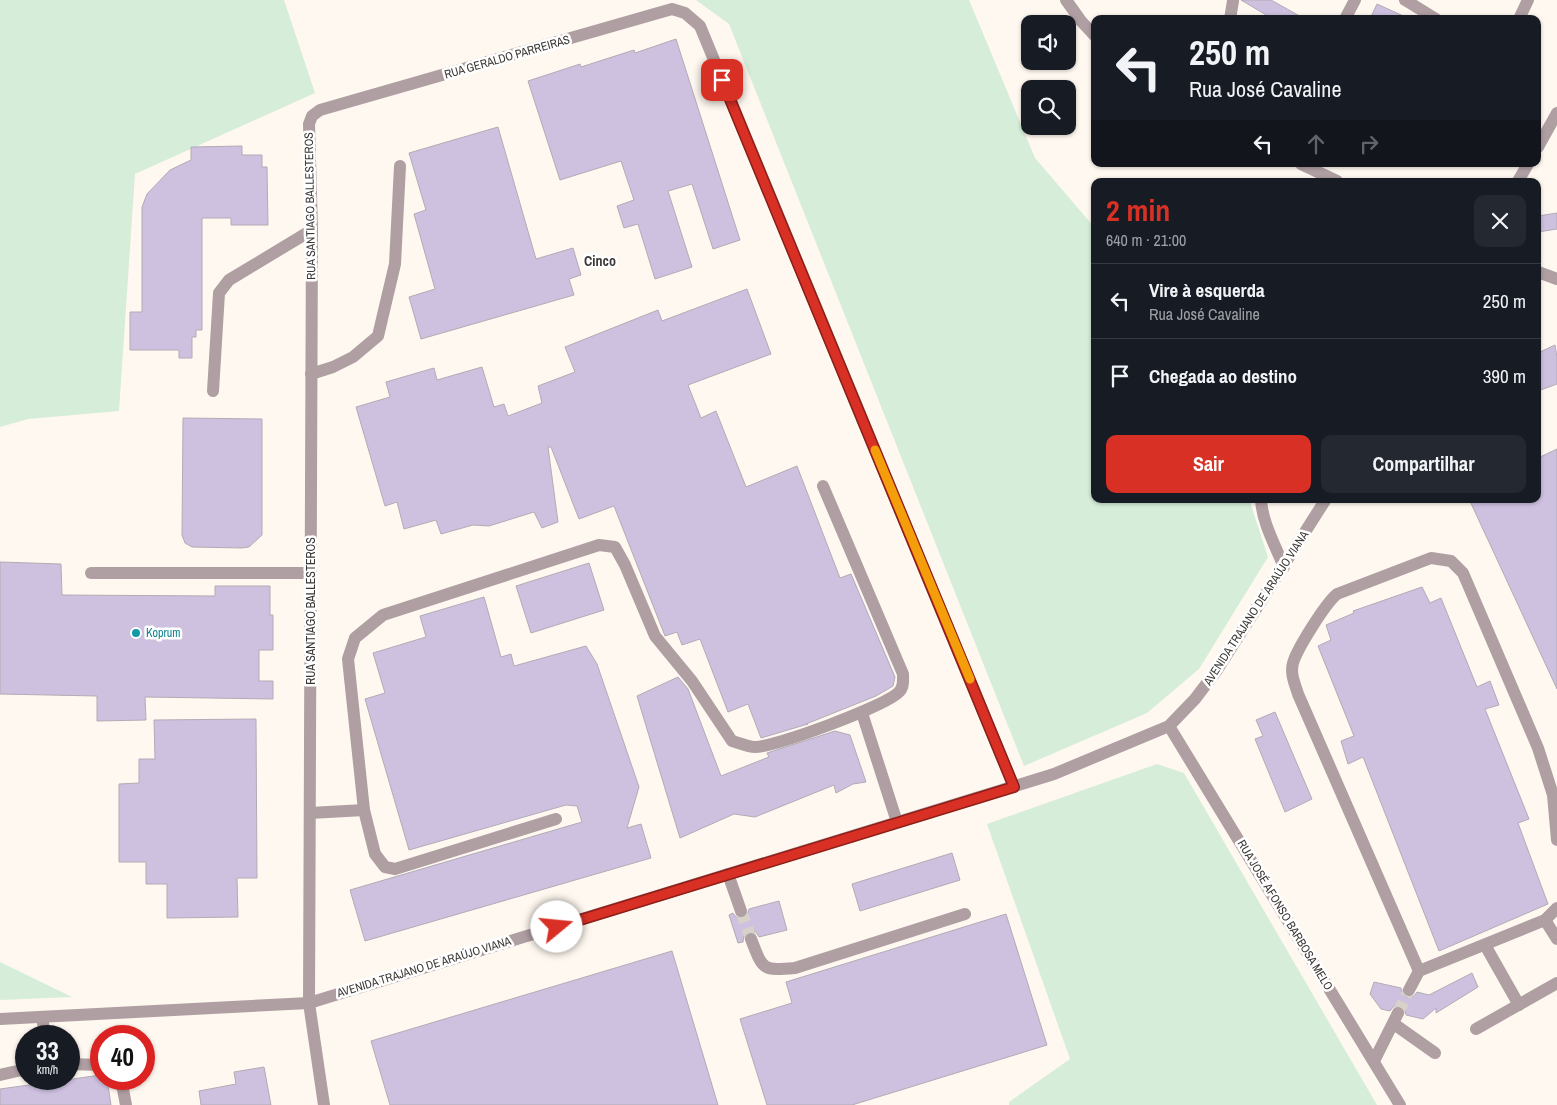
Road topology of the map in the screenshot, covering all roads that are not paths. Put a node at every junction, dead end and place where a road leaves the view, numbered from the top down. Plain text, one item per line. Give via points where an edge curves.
1 (1066, 0) edge
2 (1355, 0) edge
3 (1404, 0) edge
4 (1528, 0) edge
5 (1233, 1) edge
6 (1231, 15) edge
7 (1347, 15) edge
8 (1429, 15) edge
9 (1521, 15) edge
10 (1091, 32) edge
11 (1557, 113) edge
12 (312, 116) joint
13 (1541, 142) edge
14 (400, 166) dead end
15 (1307, 167) edge
16 (1526, 167) edge
17 (1331, 178) edge
18 (1520, 178) edge
19 (312, 230) junction
20 (1541, 273) edge
21 (1557, 279) edge
22 (311, 374) junction
23 (213, 391) dead end
24 (823, 486) dead end
25 (1262, 503) edge
26 (1323, 503) edge
27 (1284, 566) junction
28 (92, 573) dead end
29 (311, 574) junction
30 (862, 713) junction
31 (1169, 726) junction
32 (1014, 787) junction
33 (364, 810) junction
34 (310, 813) junction
35 (556, 819) dead end
36 (897, 822) junction
37 (1557, 840) edge
38 (728, 874) junction
39 (1557, 908) edge
40 (741, 911) tunnel mouth
41 (965, 914) dead end
42 (1546, 920) junction
43 (1557, 939) edge
44 (751, 940) tunnel mouth
45 (1485, 944) junction
46 (1419, 971) junction
47 (1557, 983) edge
48 (1409, 990) tunnel mouth
49 (309, 1003) junction
50 (1519, 1005) junction
51 (42, 1017) junction
52 (0, 1019) edge
53 (43, 1025) edge
54 (1476, 1030) dead end
55 (1435, 1053) dead end
56 (1374, 1061) junction
57 (15, 1072) edge
58 (0, 1075) edge
59 (123, 1090) edge
60 (126, 1105) edge
61 (324, 1105) edge
62 (1400, 1105) edge

1 - 10 street
2 - 7 street
3 - 8 street
4 - 9 street
5 - 6 street
11 - 13 street
12 - 19 street, RUA SANTIAGO BALLESTEROS via 309,124
12 - 32 street, RUA GERALDO PARREIRAS via 320,110 672,10 685,13 700,26
14 - 22 street via 395,264 378,336 353,357
15 - 17 street
16 - 18 street
19 - 22 street, RUA SANTIAGO BALLESTEROS
19 - 23 street via 229,280 219,293
20 - 21 street
22 - 29 street, RUA SANTIAGO BALLESTEROS
24 - 30 street via 904,684 898,693
25 - 27 street via 1267,526
26 - 27 street, AVENIDA TRAJANO DE ARAÚJO VIANA
27 - 31 street, AVENIDA TRAJANO DE ARAÚJO VIANA via 1217,670 1196,699
28 - 29 street
29 - 34 street, RUA SANTIAGO BALLESTEROS
30 - 33 street via 755,747 732,741 692,681 655,636 615,547 600,545 383,616 355,638 348,659
30 - 36 street
31 - 32 street, AVENIDA TRAJANO DE ARAÚJO VIANA via 1054,774
31 - 56 street, RUA JOSÉ AFONSO BARBOSA MELO
32 - 36 street, AVENIDA TRAJANO DE ARAÚJO VIANA
33 - 34 street
33 - 35 street via 375,854 385,867 394,869
34 - 49 street, RUA SANTIAGO BALLESTEROS
36 - 38 street, AVENIDA TRAJANO DE ARAÚJO VIANA
37 - 46 street via 1553,795 1538,748 1463,573 1451,561 1431,558 1337,594 1327,603 1293,663 1292,675
38 - 40 street
38 - 49 street, AVENIDA TRAJANO DE ARAÚJO VIANA
39 - 42 street
41 - 44 street via 795,968 771,970 766,967
42 - 43 street
42 - 45 street
45 - 46 street
45 - 50 street
46 - 48 street
47 - 50 street
49 - 51 street, AVENIDA TRAJANO DE ARAÚJO VIANA
49 - 61 street, RUA SANTIAGO BALLESTEROS
50 - 54 street
51 - 52 street, AVENIDA TRAJANO DE ARAÚJO VIANA
51 - 53 street
55 - 56 street via 1396,1018
56 - 62 street, RUA JOSÉ AFONSO BARBOSA MELO
57 - 58 street
59 - 60 street

